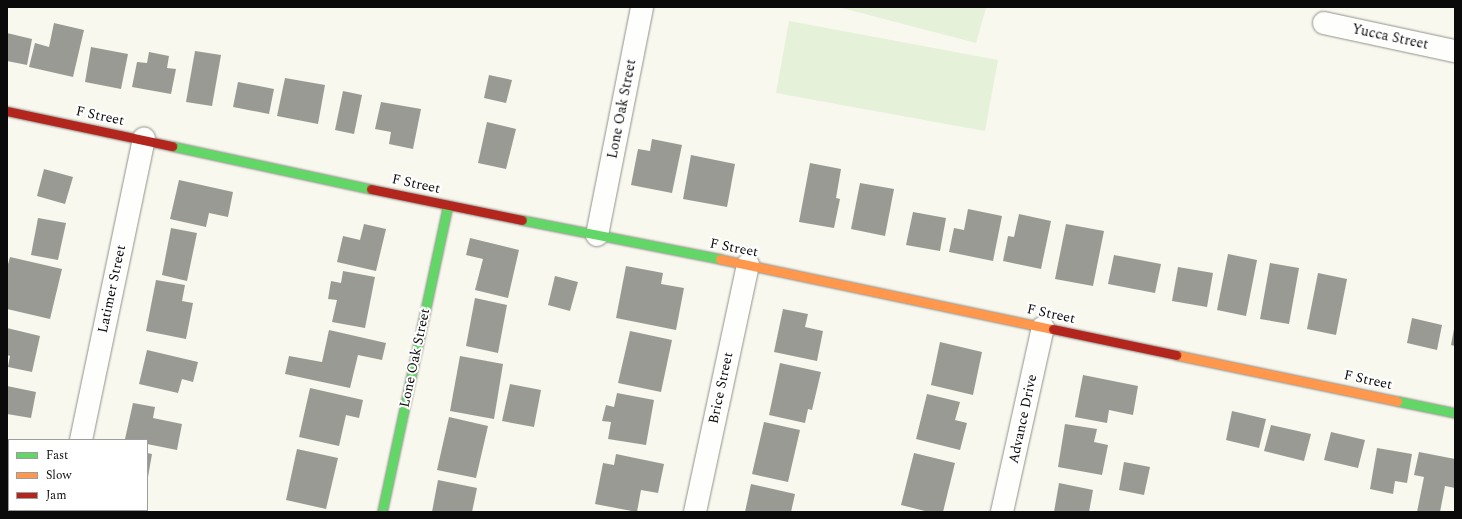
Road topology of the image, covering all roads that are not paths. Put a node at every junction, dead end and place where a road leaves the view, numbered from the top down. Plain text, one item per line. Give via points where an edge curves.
1 (642, 7) edge
2 (1324, 23) dead end
3 (1455, 51) edge
4 (7, 111) edge
5 (144, 139) junction
6 (448, 205) junction
7 (597, 234) junction
8 (748, 264) junction
9 (1043, 327) junction
10 (1455, 413) edge
11 (81, 439) edge
12 (382, 512) edge
13 (695, 512) edge
14 (1002, 512) edge

1 - 7 street, Lone Oak Street
2 - 3 street, Yucca Street
4 - 5 street, F Street
5 - 6 street, F Street
5 - 11 street, Latimer Street
6 - 7 street, F Street
6 - 12 street, Lone Oak Street
7 - 8 street, F Street
8 - 9 street, F Street
8 - 13 street, Brice Street
9 - 10 street, F Street
9 - 14 street, Advance Drive

